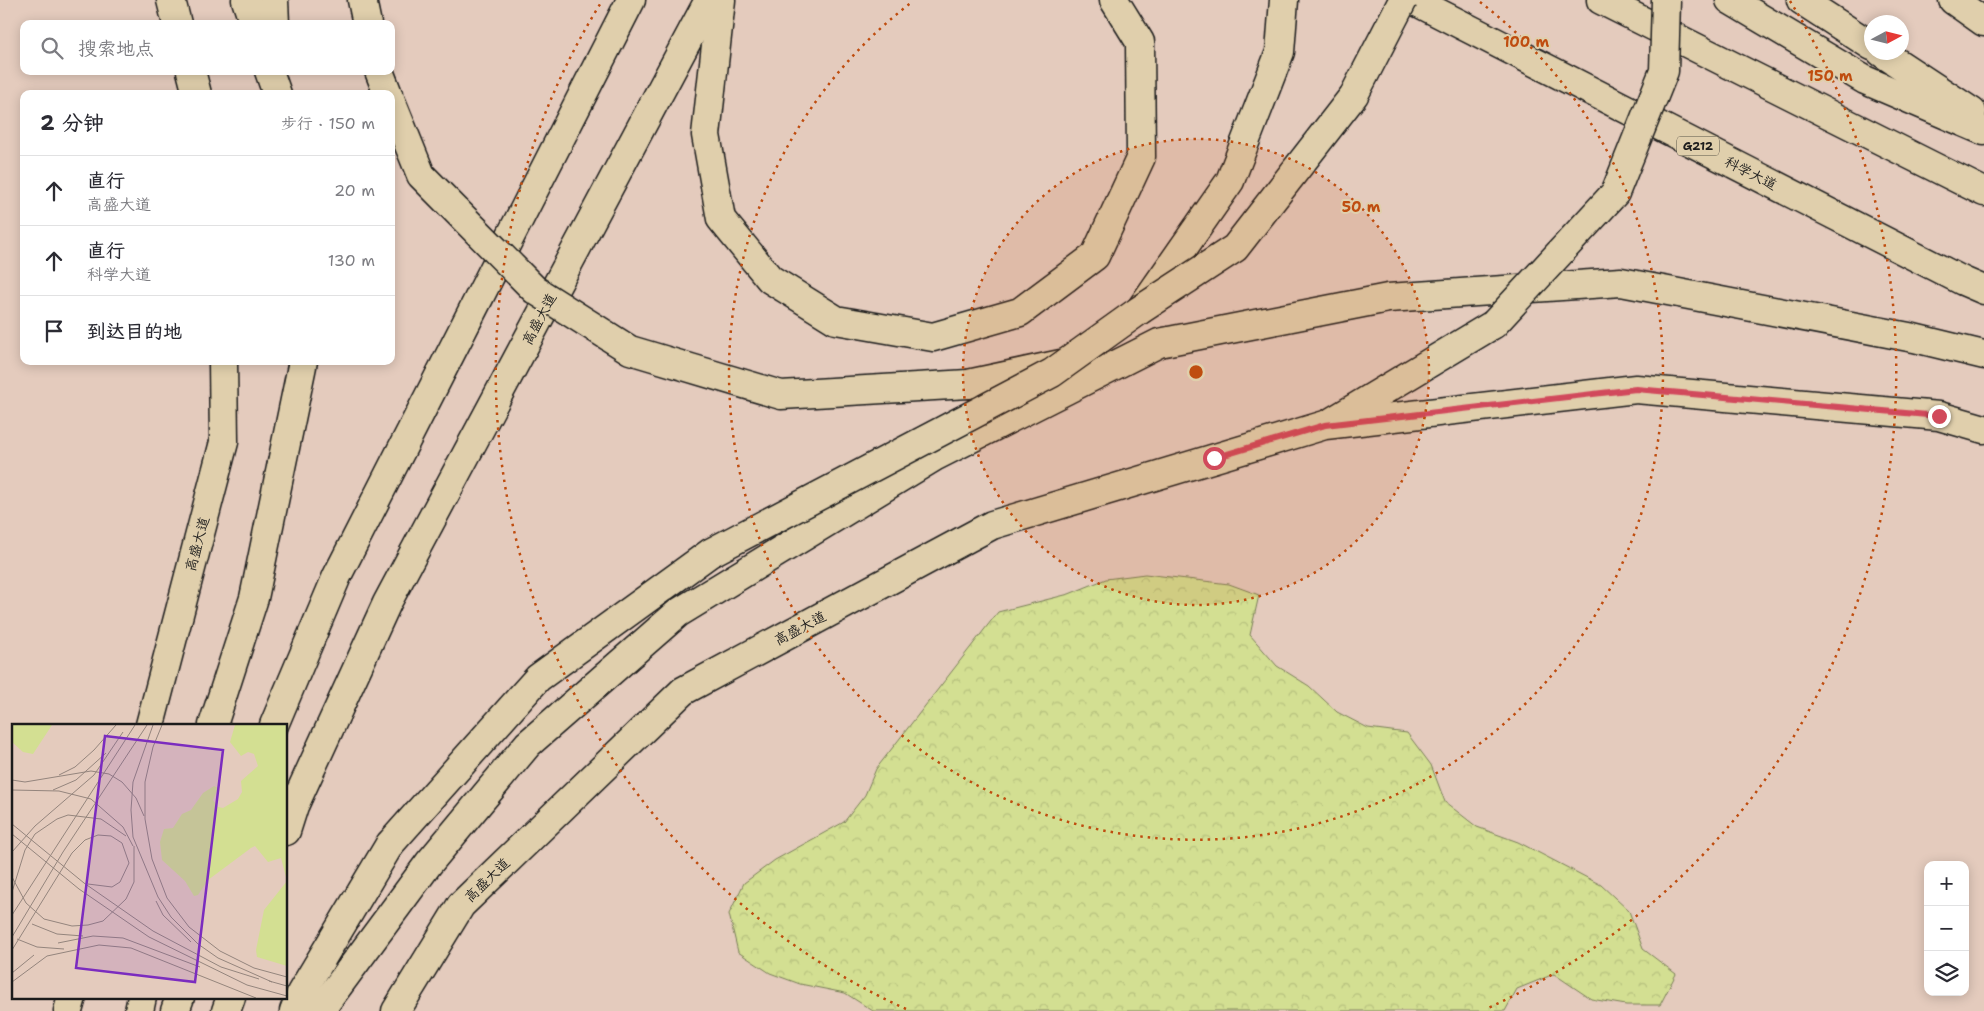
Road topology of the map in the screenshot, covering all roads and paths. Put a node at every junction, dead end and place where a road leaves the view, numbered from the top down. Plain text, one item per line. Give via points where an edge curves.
1 (170, 0) edge
2 (246, 0) edge
3 (274, 0) edge
4 (362, 0) edge
5 (631, 0) edge
6 (709, 0) edge
7 (721, 0) edge
8 (1114, 0) edge
9 (1284, 0) edge
10 (1403, 0) edge
11 (1413, 0) edge
12 (1601, 0) edge
13 (1666, 0) edge
14 (1730, 0) edge
15 (1801, 0) edge
16 (1954, 0) edge
17 (176, 20) edge
18 (253, 20) edge
19 (275, 20) edge
20 (366, 20) edge
21 (1984, 22) edge
22 (1864, 41) edge
23 (1893, 60) edge
24 (192, 75) edge
25 (270, 75) edge
26 (279, 75) edge
27 (381, 75) edge
28 (196, 90) edge
29 (275, 90) edge
30 (281, 90) edge
31 (386, 90) edge
32 (395, 112) edge
33 (1984, 120) edge
34 (1984, 131) edge
35 (1984, 192) edge
36 (1984, 290) edge
37 (1140, 310) junction
38 (1159, 343) junction
39 (1984, 355) edge
40 (222, 365) edge
41 (302, 365) edge
42 (1325, 425) junction
43 (1984, 429) edge
44 (150, 724) edge
45 (213, 724) edge
46 (274, 724) edge
47 (290, 818) edge
48 (72, 998) edge
49 (142, 998) edge
50 (180, 998) edge
51 (230, 998) edge
52 (68, 1011) edge
53 (139, 1011) edge
54 (175, 1011) edge
55 (226, 1011) edge
56 (294, 1011) edge
57 (322, 1011) edge
58 (396, 1011) edge

1 - 17 main road
2 - 18 main road
3 - 19 main road
4 - 20 main road
5 - 46 main road via 337,576
6 - 47 main road, 高盛大道 via 387,603
7 - 8 main road via 706,135 720,219 770,279 836,320 932,337 1020,312 1095,256 1141,157 1140,42
9 - 37 main road via 1280,52 1230,181
10 - 37 main road, bridge via 1354,95 1235,248
11 - 36 main road, 科学大道 / G212
12 - 35 main road
13 - 42 main road, bridge via 1664,70 1615,193 1494,324
14 - 34 main road via 1865,80
15 - 22 main road
16 - 21 main road
23 - 33 main road
24 - 28 main road
25 - 29 main road
26 - 30 main road
27 - 31 main road
32 - 38 main road, bridge via 421,175 535,290 630,350 781,395 968,384
37 - 56 main road, bridge via 1052,373 710,554 538,678 390,844 301,993
38 - 39 main road via 1388,298 1621,282 1914,338
38 - 57 main road via 934,457 678,613 528,744 429,863
40 - 44 main road, 高盛大道 via 224,442
41 - 45 main road via 254,598
42 - 43 main road via 1636,389 1939,416
42 - 58 main road, 高盛大道 via 992,525 683,691 461,905
48 - 52 main road
49 - 53 main road
50 - 54 main road
51 - 55 main road

